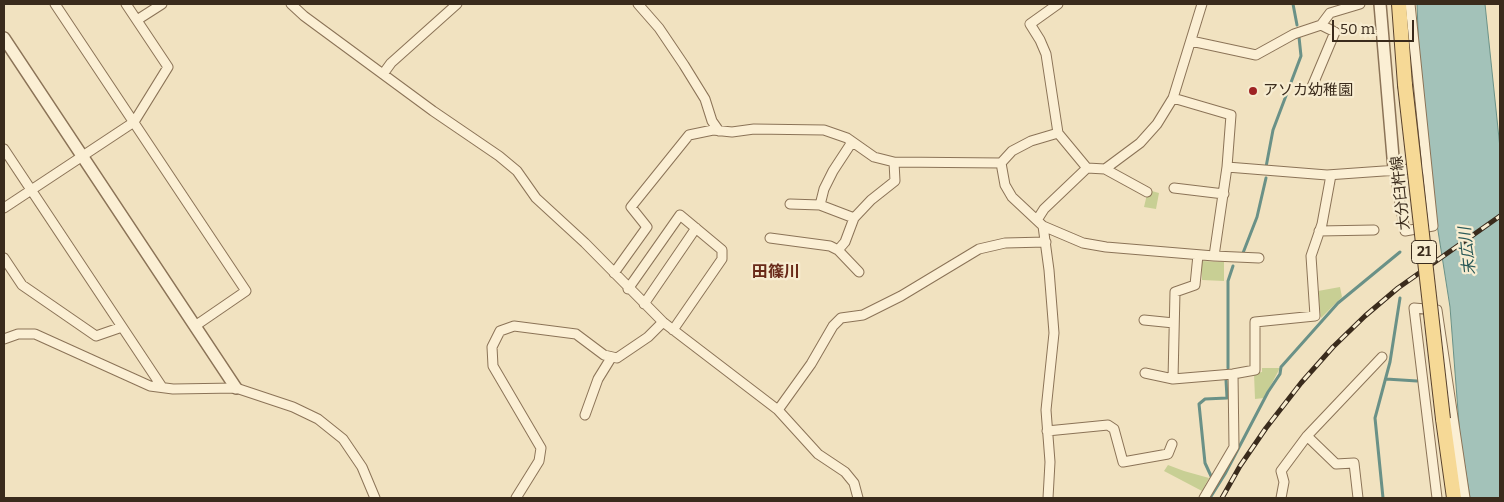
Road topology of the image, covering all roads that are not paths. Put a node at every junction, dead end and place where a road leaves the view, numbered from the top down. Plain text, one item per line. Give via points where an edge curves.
1 (55, 4) edge
2 (126, 4) edge
3 (162, 4) edge
4 (291, 4) edge
5 (457, 4) edge
6 (638, 4) edge
7 (1202, 4) edge
8 (1360, 4) edge
9 (1380, 4) edge
10 (1399, 4) edge
11 (1410, 4) edge
12 (1053, 5) edge
13 (137, 20) junction
14 (1321, 25) junction
15 (4, 38) edge
16 (1191, 41) junction
17 (382, 74) junction
18 (1310, 88) dead end
19 (1173, 98) junction
20 (134, 122) junction
21 (719, 131) junction
22 (1058, 133) junction
23 (852, 142) junction
24 (4, 149) edge
25 (82, 156) junction
26 (894, 162) junction
27 (1001, 163) junction
28 (1227, 167) junction
29 (1087, 168) junction
30 (1426, 168) junction
31 (1105, 169) junction
32 (1394, 169) junction
33 (1331, 175) junction
34 (1174, 188) dead end
35 (31, 190) junction
36 (1148, 192) dead end
37 (1224, 194) junction
38 (790, 204) dead end
39 (820, 204) junction
40 (4, 208) edge
41 (854, 218) junction
42 (1040, 223) junction
43 (696, 228) junction
44 (1374, 230) dead end
45 (1320, 231) junction
46 (770, 238) dead end
47 (1046, 242) junction
48 (838, 250) junction
49 (1198, 255) junction
50 (1214, 256) junction
51 (4, 258) edge
52 (1259, 258) dead end
53 (859, 272) dead end
54 (614, 273) junction
55 (628, 289) junction
56 (644, 304) junction
57 (1144, 320) dead end
58 (663, 322) junction
59 (1174, 323) junction
60 (195, 326) junction
61 (122, 327) junction
62 (673, 330) junction
63 (4, 340) edge
64 (1382, 357) dead end
65 (611, 358) junction
66 (1145, 373) dead end
67 (1233, 374) junction
68 (1173, 379) junction
69 (162, 387) junction
70 (236, 388) junction
71 (778, 410) junction
72 (586, 416) dead end
73 (1047, 431) junction
74 (1307, 436) junction
75 (1172, 444) dead end
76 (375, 498) edge
77 (516, 498) edge
78 (858, 498) edge
79 (1048, 498) edge
80 (1204, 498) edge
81 (1281, 498) edge
82 (1358, 498) edge
83 (1437, 498) edge
84 (1454, 498) edge
85 (1465, 498) edge

1 - 20 street
2 - 13 street
3 - 13 street
4 - 17 street
5 - 17 street
6 - 21 street via 684,65 705,99
7 - 16 street
8 - 14 street via 1330,13
9 - 32 street
10 - 84 main road, 大分臼杵線 / 21, bridge via 1405,85
11 - 30 street
12 - 22 street via 1030,24 1046,54
13 - 20 street via 168,67
14 - 16 street via 1294,34 1256,55
14 - 18 street via 1335,32
15 - 25 street
16 - 19 street
17 - 54 street via 517,171 536,198
19 - 28 street via 1230,115
19 - 31 street via 1140,143
20 - 25 street
20 - 60 street via 246,291
21 - 23 street via 824,130
21 - 54 street via 689,135 631,207 647,227
22 - 27 street via 1012,150
22 - 29 street
23 - 26 street via 874,157
23 - 39 street via 824,189
24 - 35 street
25 - 35 street
25 - 60 street
26 - 27 street
26 - 41 street via 895,181
27 - 42 street via 1005,185 1012,197
28 - 33 street
28 - 37 street
29 - 31 street
29 - 42 street via 1044,209
30 - 32 street
30 - 32 street via 1433,226 1405,231
31 - 36 street
32 - 33 street
33 - 45 street
34 - 37 street
35 - 40 street
35 - 61 street
37 - 50 street
38 - 39 street
39 - 41 street
41 - 48 street via 845,242
42 - 47 street
42 - 49 street via 1090,244
43 - 55 street via 680,215
43 - 56 street
43 - 62 street via 722,250 722,259
44 - 45 street
45 - 67 street via 1311,256 1315,316 1255,322 1255,370
46 - 48 street via 830,246
47 - 71 street via 1005,243 979,249 863,315 841,318
47 - 73 street via 1054,333
48 - 53 street
49 - 50 street
49 - 59 street via 1195,285 1175,292
50 - 52 street
51 - 61 street via 22,285 96,336
54 - 55 street
55 - 56 street
56 - 58 street
57 - 59 street
58 - 62 street
58 - 65 street via 627,353
59 - 68 street
60 - 70 street
61 - 69 street
62 - 71 street
63 - 69 street via 18,334 35,334 150,386
64 - 74 street
65 - 72 street via 598,379
65 - 77 street via 576,334 514,326 500,331 492,347 492,366 541,448 539,461
66 - 68 street
67 - 68 street
67 - 80 street via 1234,447
69 - 70 street
70 - 76 street via 293,407 325,423 343,439 362,467
71 - 78 street via 818,454 850,477
73 - 75 street via 1108,425 1114,429 1123,462 1168,454
73 - 79 street via 1050,462
74 - 81 street via 1281,471 1284,482
74 - 82 street via 1336,464 1354,463
83 - 85 street via 1414,308 1437,310

